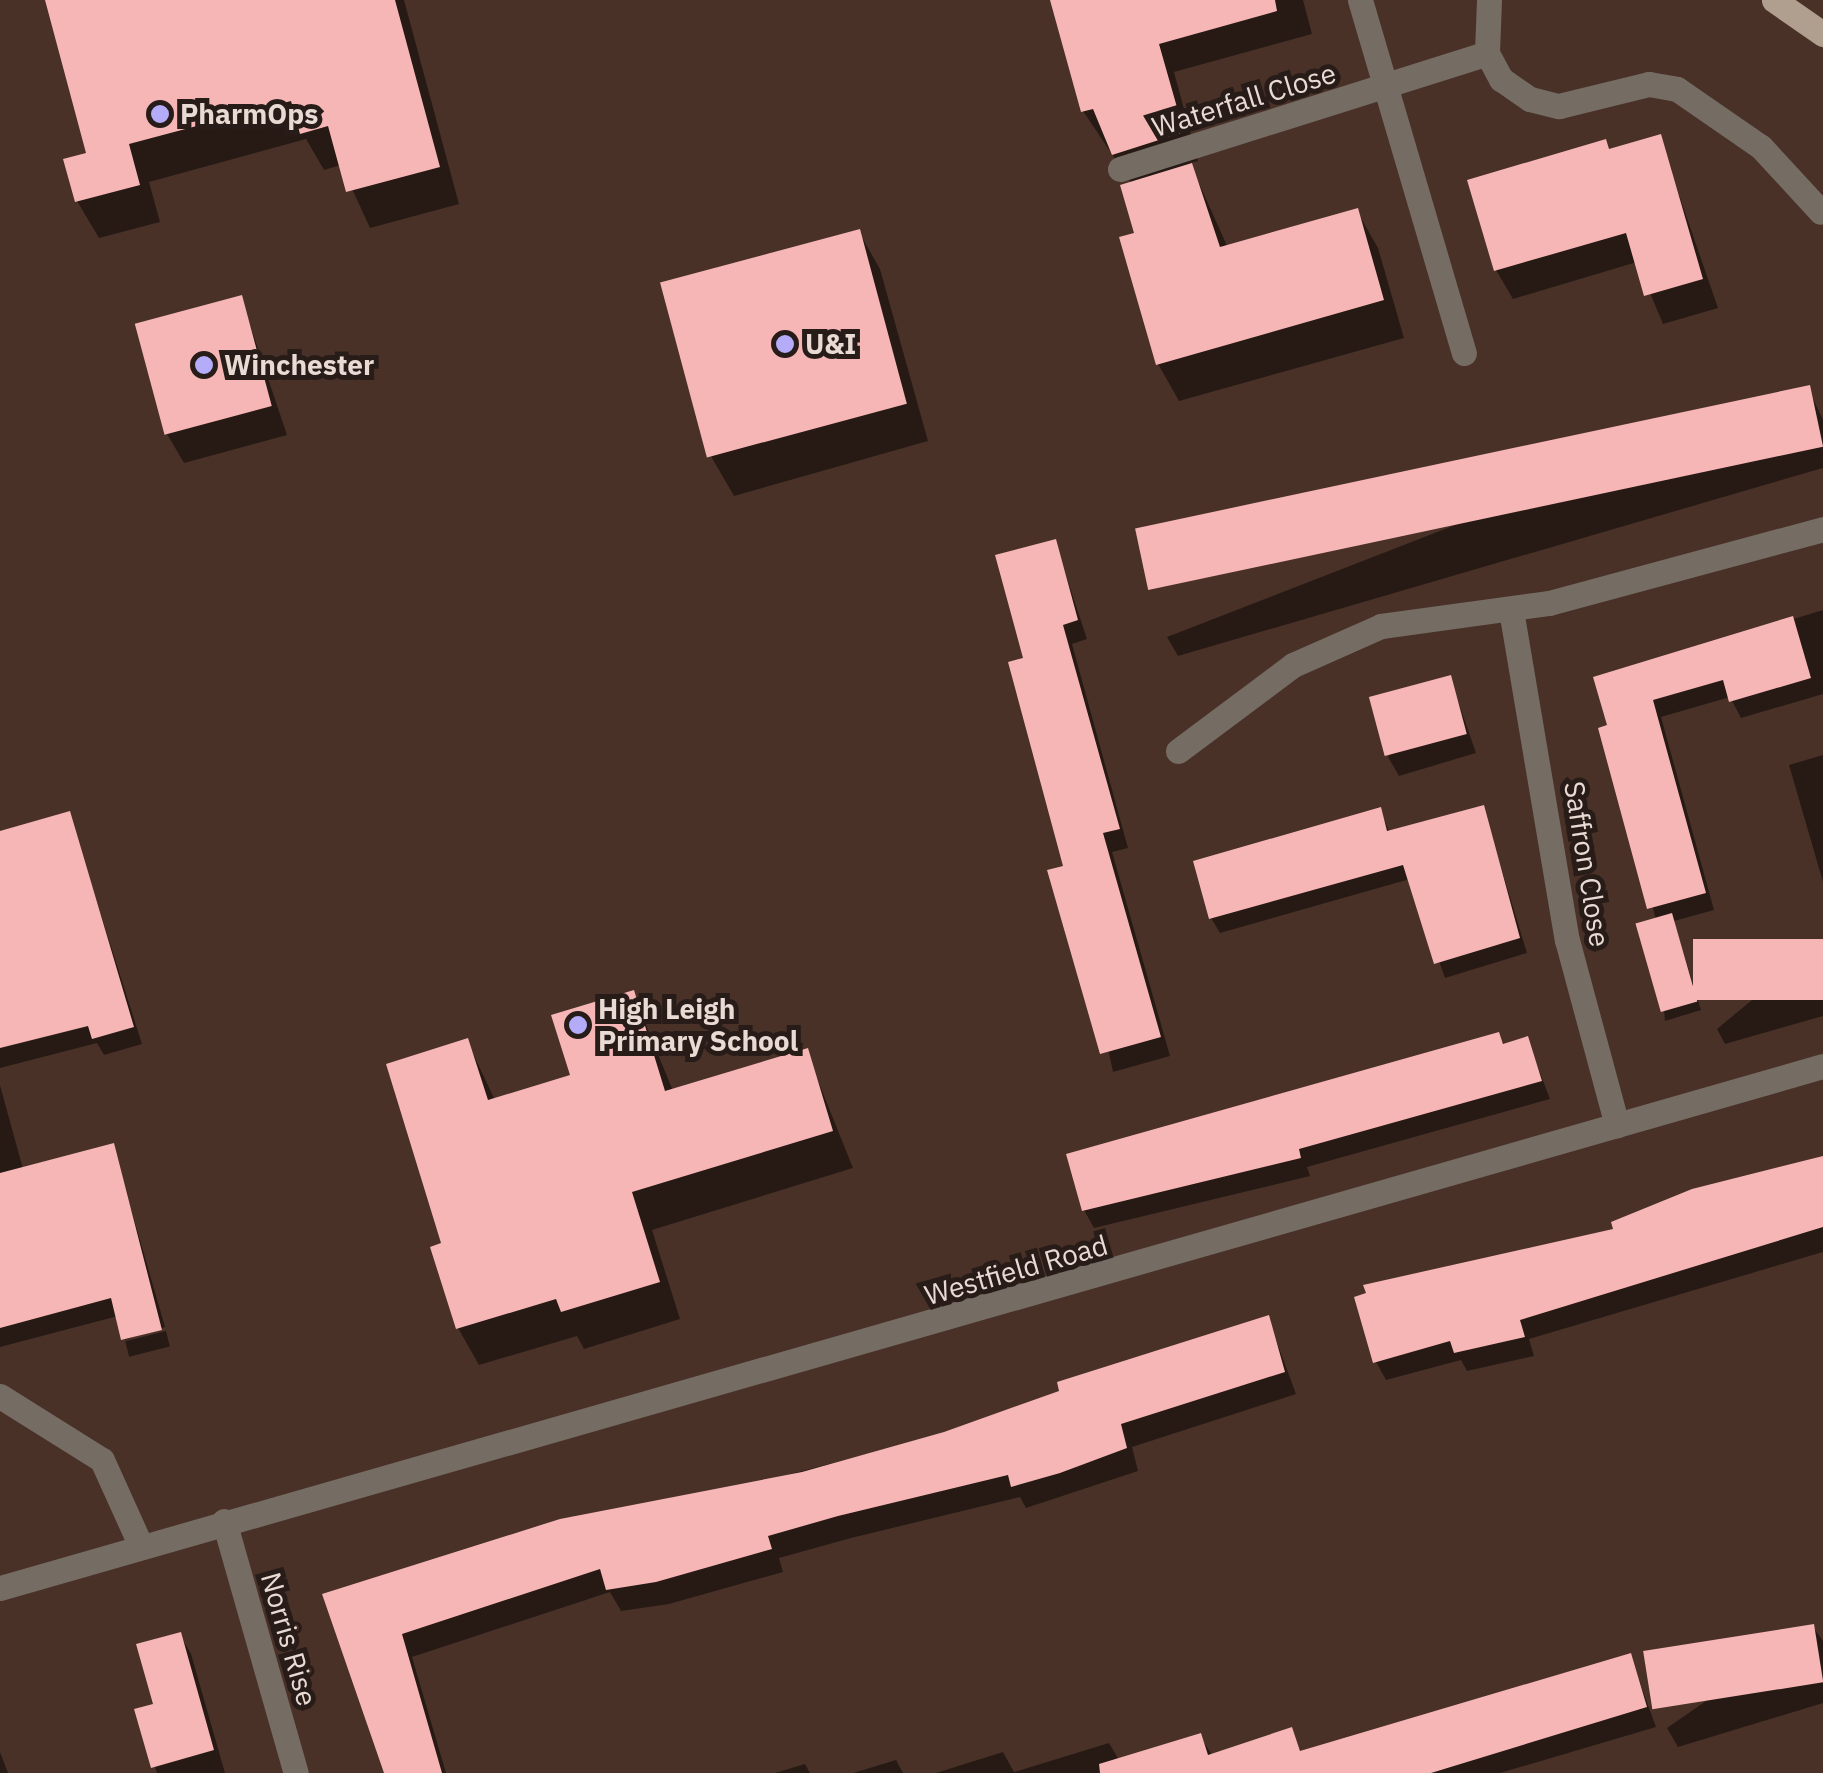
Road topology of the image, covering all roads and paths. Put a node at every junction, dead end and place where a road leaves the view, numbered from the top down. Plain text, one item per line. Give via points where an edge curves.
1 (1360, 0) edge
2 (1489, 0) edge
3 (1774, 0) edge
4 (1823, 34) edge
5 (1487, 53) junction
6 (1386, 89) junction
7 (1120, 169) dead end
8 (1820, 212) dead end
9 (1464, 353) dead end
10 (1823, 529) edge
11 (1511, 610) junction
12 (1178, 751) dead end
13 (1823, 1066) edge
14 (1616, 1125) junction
15 (0, 1396) edge
16 (224, 1521) junction
17 (140, 1544) junction
18 (0, 1588) edge
19 (296, 1773) edge

1 - 6 street
2 - 5 street
3 - 4 main road
5 - 6 street, Waterfall Close
5 - 8 street via 1500,79 1559,106 1649,84 1677,90 1762,148
6 - 7 street, Waterfall Close
6 - 9 street
10 - 11 street
11 - 12 street via 1409,620 1329,646
11 - 14 street, Saffron Close via 1567,940
13 - 14 street, Westfield Road
14 - 16 street, Westfield Road
15 - 17 street via 102,1460
16 - 17 street, Westfield Road
16 - 19 street, Norris Rise
17 - 18 street, Westfield Road

